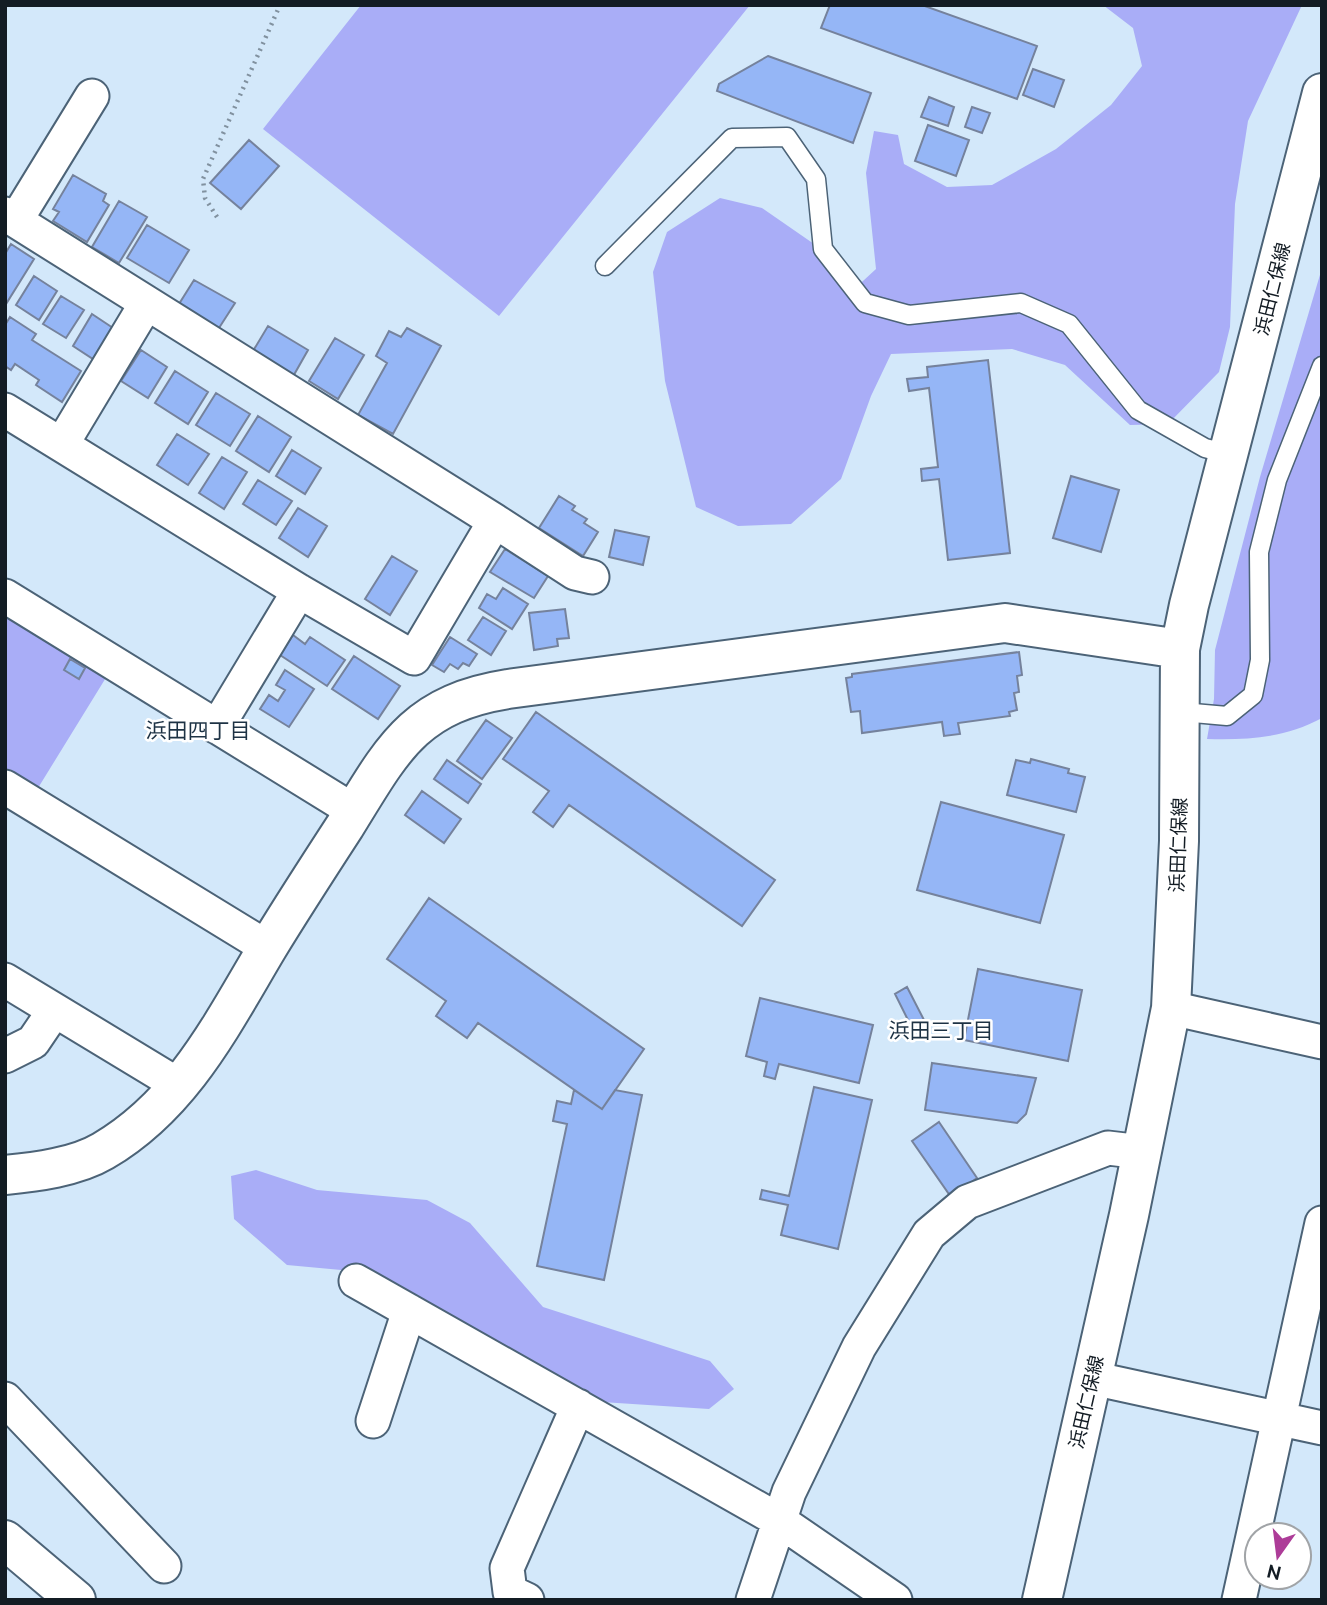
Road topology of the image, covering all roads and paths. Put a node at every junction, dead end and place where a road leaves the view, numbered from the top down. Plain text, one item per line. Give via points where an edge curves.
1 (280, 5) edge
2 (1322, 93) edge
3 (92, 96) dead end
4 (11, 217) edge
5 (217, 217) dead end
6 (605, 266) dead end
7 (146, 304) junction
8 (1322, 366) edge
9 (5, 410) edge
10 (62, 444) junction
11 (1228, 454) junction
12 (495, 521) junction
13 (593, 577) dead end
14 (299, 591) junction
15 (5, 596) edge
16 (1180, 649) junction
17 (1182, 712) junction
18 (218, 727) junction
19 (5, 787) edge
20 (354, 811) junction
21 (268, 948) junction
22 (5, 980) edge
23 (1171, 1008) junction
24 (54, 1011) junction
25 (1322, 1042) edge
26 (5, 1056) edge
27 (180, 1086) junction
28 (1142, 1152) junction
29 (5, 1175) edge
30 (1322, 1223) edge
31 (356, 1281) dead end
32 (409, 1311) junction
33 (1092, 1378) junction
34 (5, 1399) edge
35 (578, 1406) junction
36 (1279, 1419) junction
37 (373, 1421) dead end
38 (1322, 1428) edge
39 (780, 1521) junction
40 (5, 1540) edge
41 (164, 1566) dead end
42 (76, 1600) edge
43 (527, 1600) edge
44 (754, 1600) edge
45 (895, 1600) edge
46 (1042, 1600) edge
47 (1239, 1600) edge

1 - 5 path via 203,179 205,198
2 - 11 main road, 浜田仁保線
3 - 4 street
4 - 7 street
6 - 11 lane via 732,138 787,137 816,179 823,249 865,303 909,315 1021,303 1069,324 1138,410 1205,448
7 - 10 street
7 - 12 street
8 - 17 lane via 1277,480 1259,552 1260,660 1252,695 1227,716
9 - 10 street
10 - 14 street
11 - 16 main road, 浜田仁保線
12 - 13 street via 575,573
12 - 14 street via 414,658
14 - 18 street
15 - 18 street
16 - 17 main road, 浜田仁保線
16 - 20 main road via 1005,623 476,694 442,708 404,736
17 - 23 main road, 浜田仁保線
18 - 20 street
19 - 21 street
20 - 21 main road
21 - 27 main road via 201,1060
22 - 24 street
23 - 25 street
23 - 28 main road, 浜田仁保線
24 - 26 street via 33,1042
24 - 27 street
27 - 29 main road via 152,1117 101,1153 38,1172
28 - 33 main road, 浜田仁保線
28 - 39 street via 1108,1148 967,1202 929,1234 859,1347 789,1492
30 - 36 street
31 - 32 street
32 - 35 street
32 - 37 street
33 - 36 street
33 - 46 main road, 浜田仁保線
34 - 41 street
35 - 39 street
35 - 43 street via 507,1568 510,1592
36 - 38 street
36 - 47 street
39 - 44 street
39 - 45 street
40 - 42 main road

